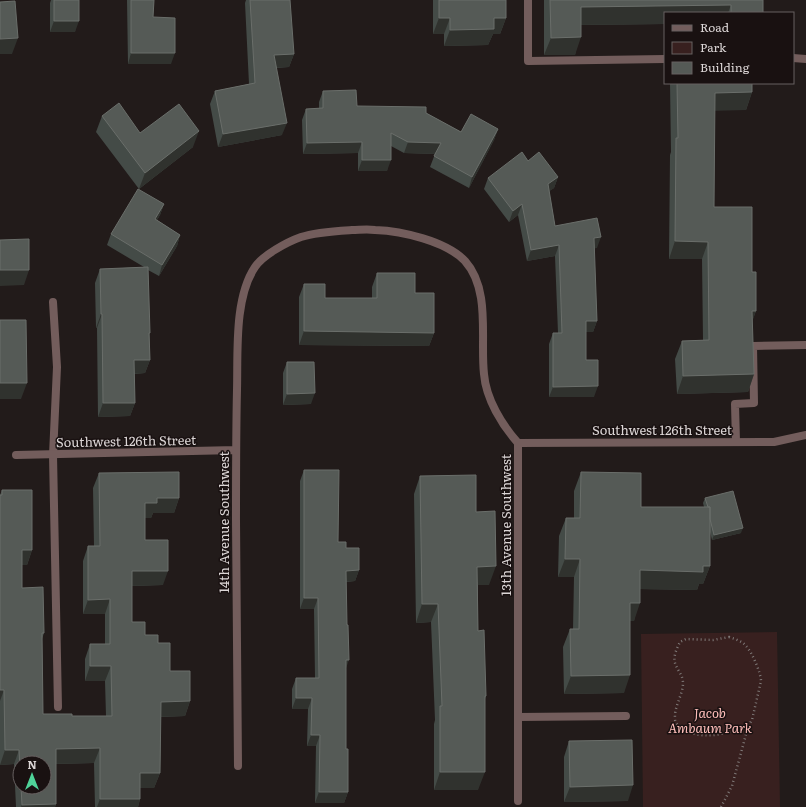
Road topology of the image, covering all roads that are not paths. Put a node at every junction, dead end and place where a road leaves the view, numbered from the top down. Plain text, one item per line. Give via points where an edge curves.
1 (528, 0) edge
2 (794, 58) edge
3 (664, 59) edge
4 (806, 59) edge
5 (466, 262) joint
6 (53, 302) dead end
7 (806, 344) edge
8 (806, 435) edge
9 (736, 442) junction
10 (518, 443) junction
11 (236, 450) junction
12 (53, 455) junction
13 (16, 456) dead end
14 (58, 707) dead end
15 (626, 716) dead end
16 (518, 717) junction
17 (238, 766) dead end
18 (518, 801) dead end

1 - 3 street via 528,61
2 - 4 street
5 - 10 street, 13th Avenue Southwest via 480,293 484,375 488,389 499,417
5 - 11 street, 14th Avenue Southwest via 451,250 432,241 375,230 302,237 267,254 255,266 242,301 238,327
6 - 12 street via 57,367
7 - 9 street via 753,346 754,403 735,404
8 - 9 street, Southwest 126th Street via 774,442
9 - 10 street, Southwest 126th Street
10 - 16 street, 13th Avenue Southwest
11 - 12 street, Southwest 126th Street
11 - 17 street, 14th Avenue Southwest
12 - 13 street, Southwest 126th Street
12 - 14 street
15 - 16 street
16 - 18 street, 13th Avenue Southwest

